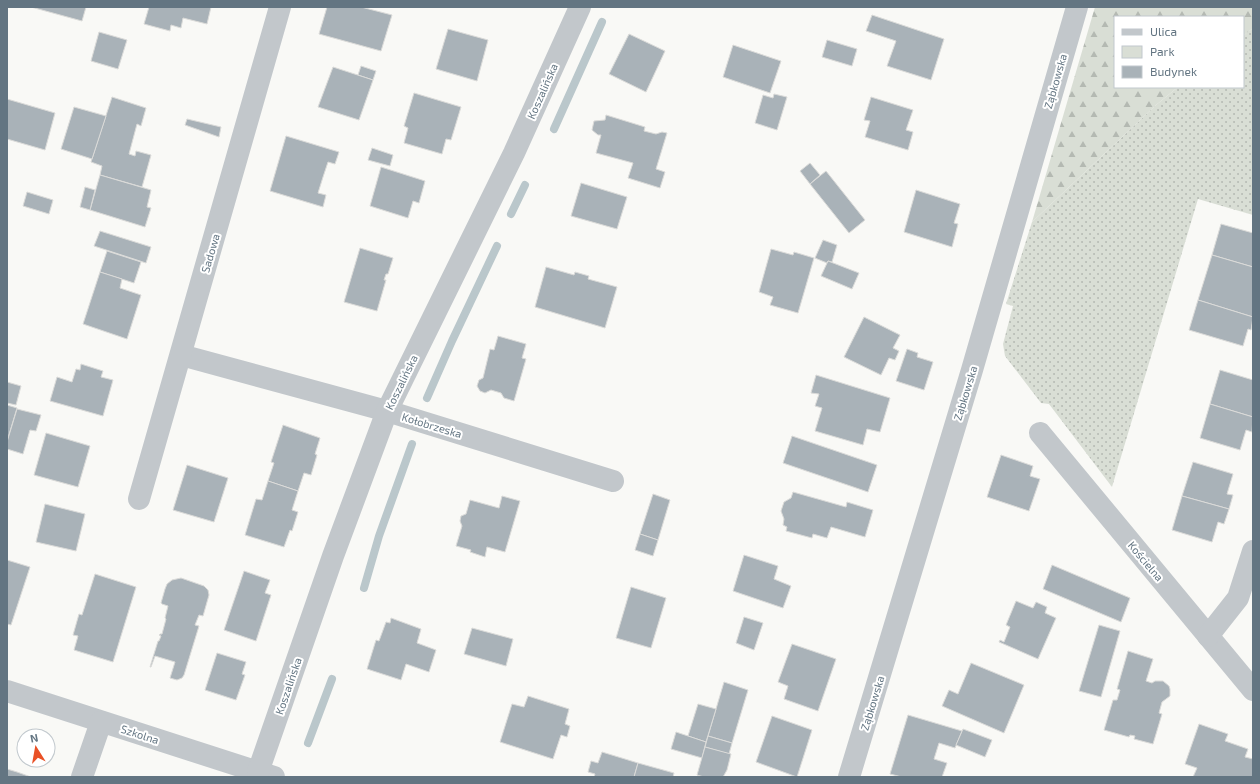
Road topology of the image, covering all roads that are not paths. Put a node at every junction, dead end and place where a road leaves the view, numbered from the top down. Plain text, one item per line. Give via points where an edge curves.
1 (280, 7) edge
2 (580, 7) edge
3 (1077, 7) edge
4 (180, 355) junction
5 (387, 411) junction
6 (1040, 433) dead end
7 (613, 481) dead end
8 (139, 499) dead end
9 (1253, 552) edge
10 (1208, 636) junction
11 (1253, 690) edge
12 (7, 691) edge
13 (101, 722) junction
14 (266, 774) edge
15 (82, 777) edge
16 (849, 777) edge

1 - 4 street, Sadowa
2 - 5 street, Koszalińska via 514,153
3 - 16 street, Ząbkowska via 970,378
4 - 5 street, Kołobrzeska
4 - 8 street, Sadowa
5 - 7 street, Kołobrzeska
5 - 14 street, Koszalińska via 333,556
6 - 10 street, Kościelna
9 - 10 street via 1238,598
10 - 11 street, Kościelna
12 - 13 street, Szkolna
13 - 14 street, Szkolna
13 - 15 street

